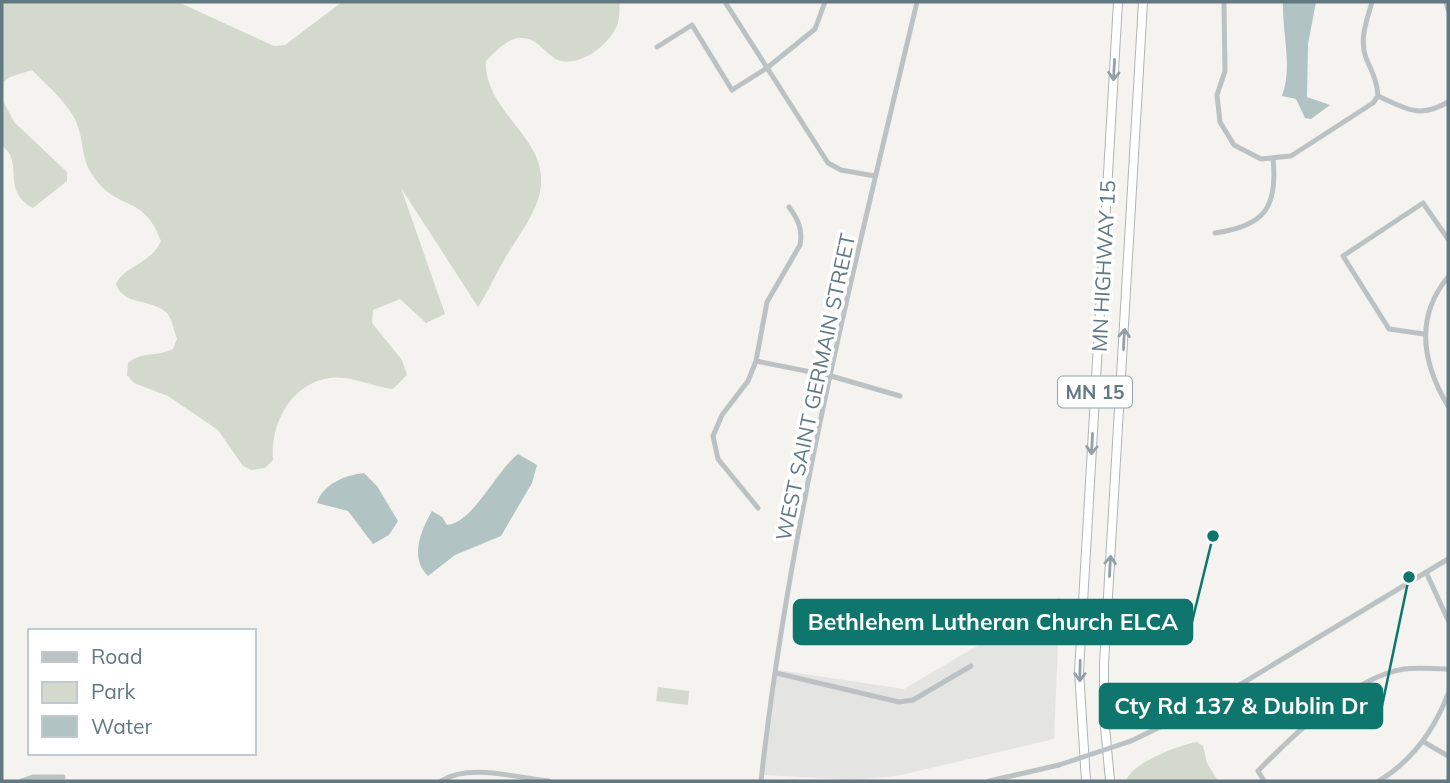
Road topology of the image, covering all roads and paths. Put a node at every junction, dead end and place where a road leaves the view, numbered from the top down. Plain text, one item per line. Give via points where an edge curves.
1 (725, 2) edge
2 (825, 2) edge
3 (916, 2) edge
4 (1118, 2) edge
5 (1143, 2) edge
6 (1224, 2) edge
7 (1372, 2) edge
8 (1446, 2) edge
9 (1448, 10) edge
10 (657, 47) dead end
11 (767, 68) junction
12 (1378, 96) junction
13 (1448, 102) edge
14 (1273, 158) junction
15 (875, 176) junction
16 (789, 207) dead end
17 (1215, 233) dead end
18 (1448, 239) edge
19 (1448, 277) edge
20 (1424, 334) junction
21 (756, 361) junction
22 (831, 376) junction
23 (901, 396) dead end
24 (1448, 406) edge
25 (758, 508) dead end
26 (1448, 559) edge
27 (1426, 572) junction
28 (1448, 620) edge
29 (971, 666) dead end
30 (1448, 669) edge
31 (776, 673) junction
32 (1448, 694) edge
33 (1424, 742) junction
34 (1448, 756) edge
35 (63, 777) dead end
36 (21, 781) edge
37 (441, 781) edge
38 (549, 781) edge
39 (761, 781) edge
40 (989, 781) edge
41 (1086, 781) edge
42 (1110, 781) edge
43 (1264, 781) edge
44 (1379, 781) edge

1 - 11 street
2 - 11 street via 815,29
3 - 15 street, WEST SAINT GERMAIN STREET
4 -> 41 highway, MN HIGHWAY 15 / MN 15 via 1079,671
42 -> 5 highway, MN HIGHWAY 15 / MN 15 via 1104,664
6 - 14 street via 1225,71 1217,95 1220,122 1234,145 1261,159
7 - 12 street via 1363,44 1377,79
8 - 9 street
10 - 11 street via 692,25 733,90
11 - 15 street via 828,163
12 - 13 street via 1413,112 1432,112
12 - 14 street via 1291,156
14 - 17 street via 1276,187 1271,205 1242,229
15 - 22 street, WEST SAINT GERMAIN STREET
16 - 21 street via 802,235 767,302
18 - 20 street via 1423,203 1343,256 1389,329
19 - 20 street
20 - 24 street via 1429,368
21 - 22 street
21 - 25 street via 713,436 718,458
22 - 23 street
22 - 31 street, WEST SAINT GERMAIN STREET
26 - 27 street
27 - 28 street
27 - 40 street, bridge via 1208,704 1131,741 1059,765
29 - 31 street via 913,699 899,702
30 - 43 street via 1404,669 1361,686 1291,737 1258,771
31 - 39 street, WEST SAINT GERMAIN STREET
32 - 33 street
33 - 34 street
33 - 44 street
35 - 36 street via 33,776
37 - 38 street via 473,772

